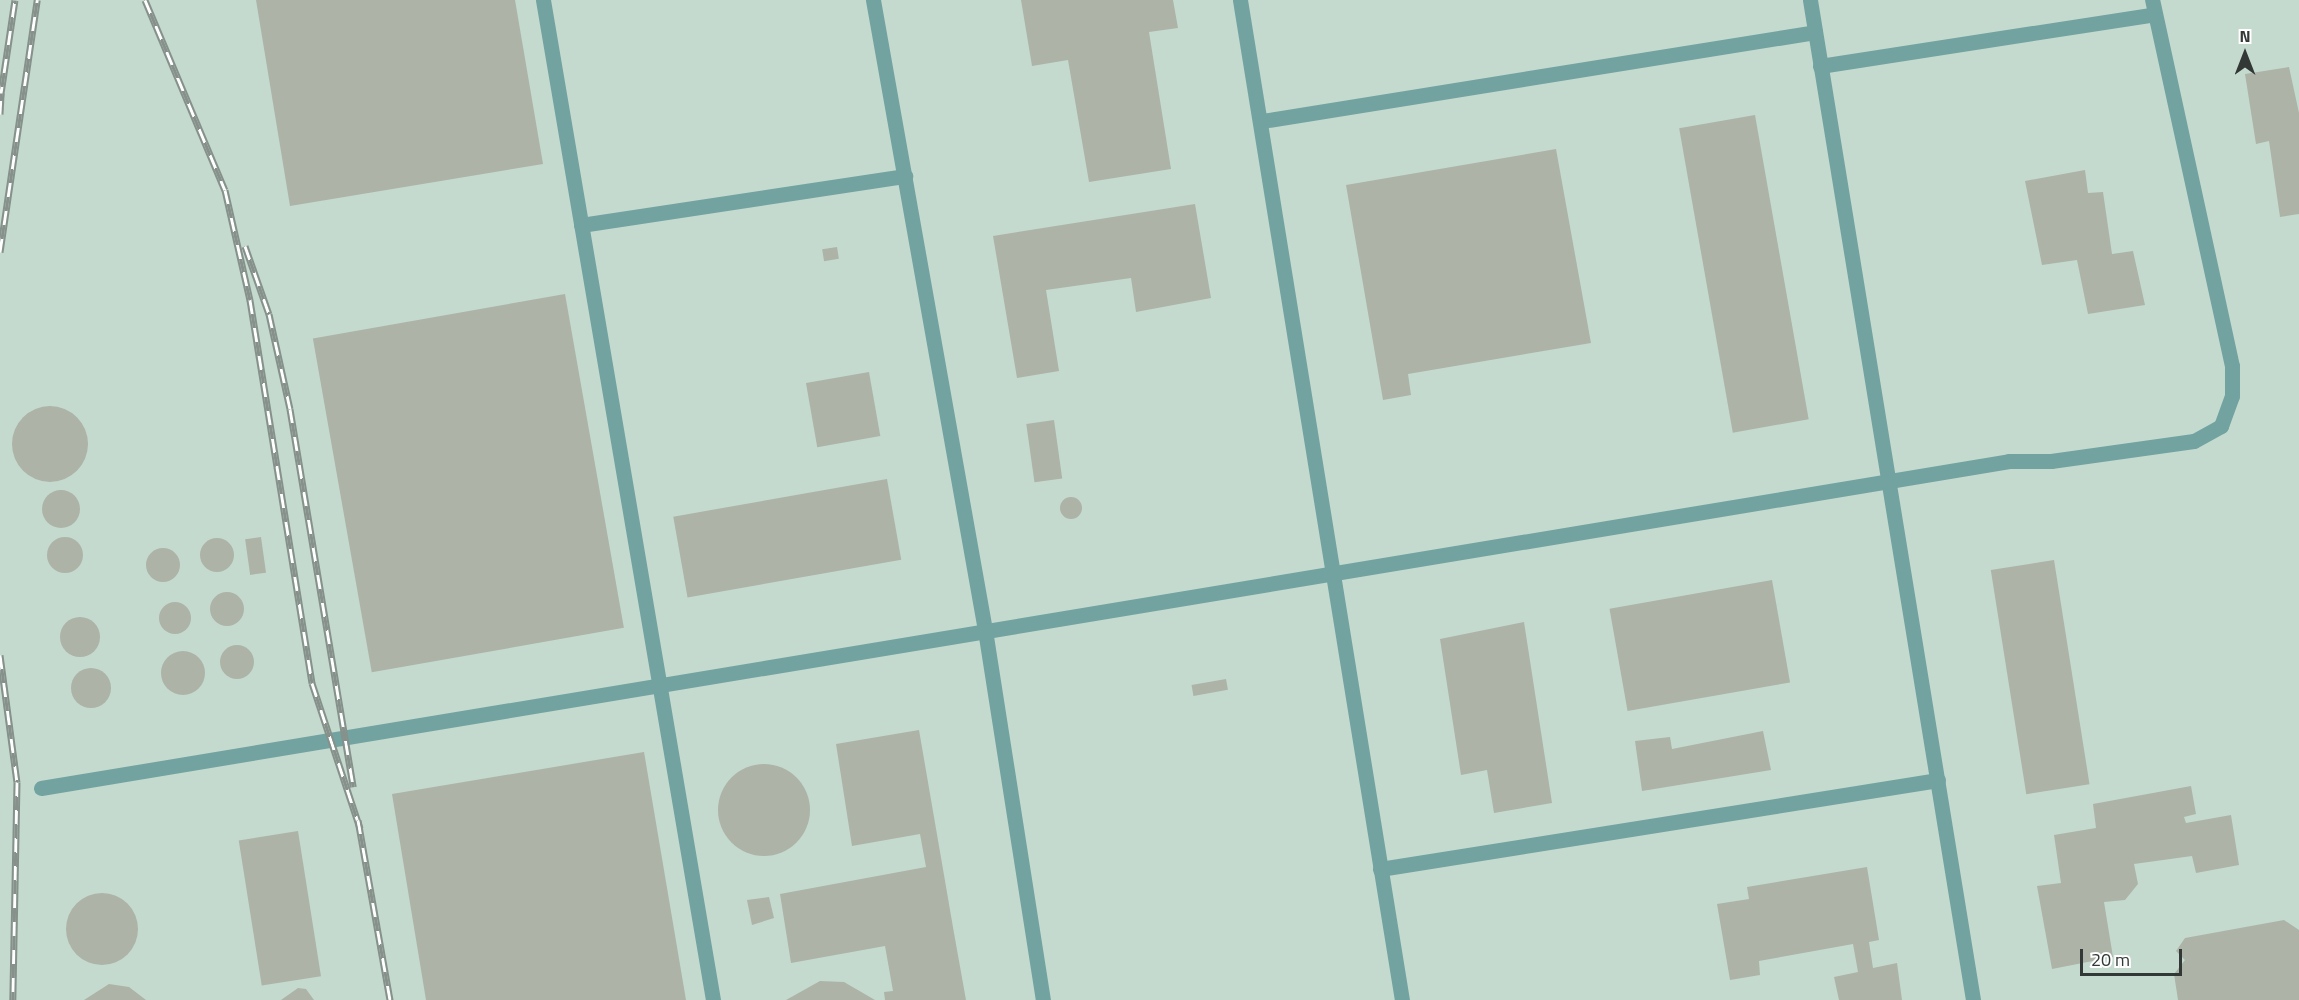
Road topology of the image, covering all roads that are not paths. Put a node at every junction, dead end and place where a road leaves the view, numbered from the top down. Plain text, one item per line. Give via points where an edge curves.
1 (543, 0) edge
2 (873, 0) edge
3 (1240, 0) edge
4 (1810, 0) edge
5 (2153, 7) edge
6 (1815, 32) junction
7 (1821, 66) junction
8 (1262, 121) junction
9 (904, 176) junction
10 (581, 225) junction
11 (1890, 484) junction
12 (1329, 573) junction
13 (985, 630) junction
14 (659, 685) junction
15 (1938, 780) junction
16 (41, 788) dead end
17 (1380, 869) junction
18 (713, 1000) edge
19 (1043, 1000) edge
20 (1402, 1000) edge
21 (1973, 1000) edge

1 - 10 street
2 - 9 street
3 - 8 street
4 - 6 street
5 - 7 street
5 - 11 street via 2232,366 2232,396 2221,426 2194,441 2051,461 2009,461
6 - 7 street
6 - 8 street
7 - 11 street
8 - 12 street
9 - 10 street
9 - 13 street
10 - 14 street
11 - 12 street
11 - 15 street
12 - 13 street
12 - 17 street
13 - 14 street
13 - 19 street
14 - 16 street
14 - 18 street
15 - 17 street
15 - 21 street
17 - 20 street

